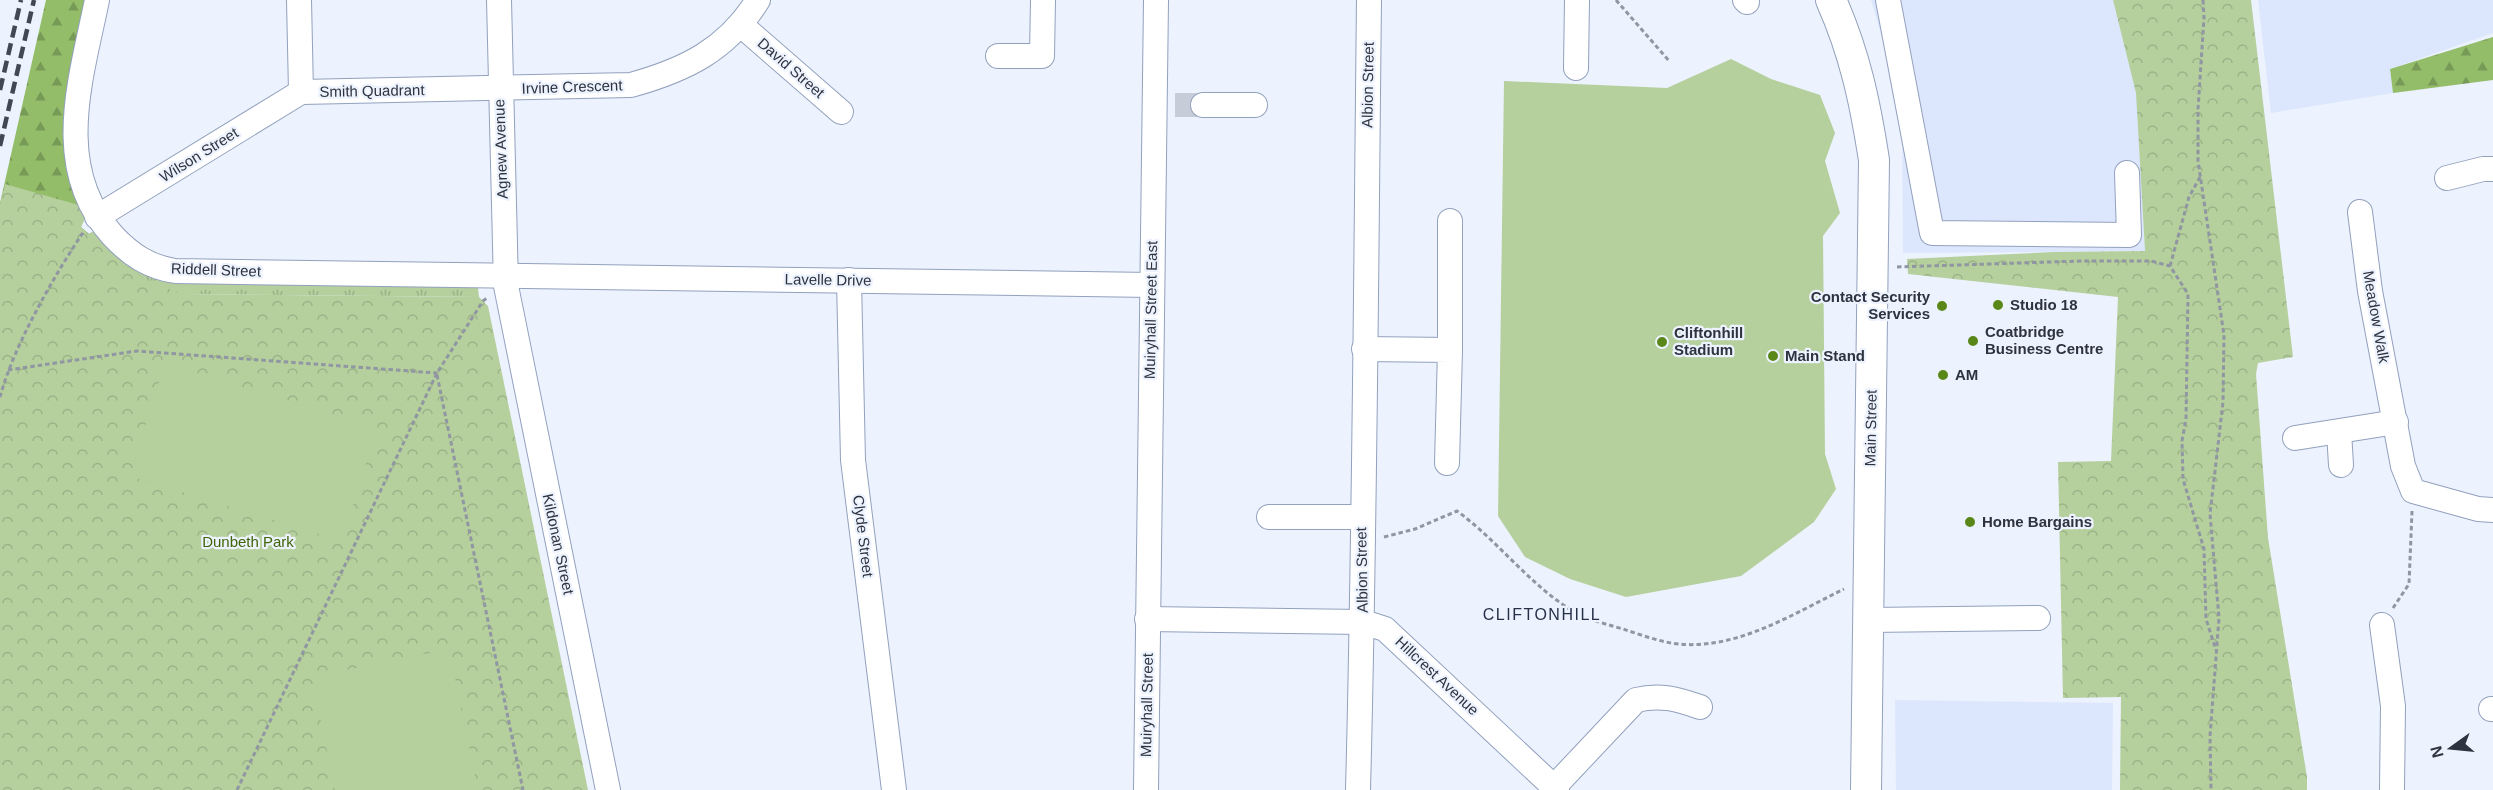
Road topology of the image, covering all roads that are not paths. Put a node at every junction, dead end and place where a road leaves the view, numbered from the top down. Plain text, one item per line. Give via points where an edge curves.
1 (97, 0) edge
2 (299, 0) edge
3 (499, 0) edge
4 (758, 0) edge
5 (1043, 0) edge
6 (1156, 0) edge
7 (1370, 0) edge
8 (1576, 0) edge
9 (1831, 0) edge
10 (1888, 0) edge
11 (741, 24) junction
12 (998, 56) dead end
13 (1576, 68) dead end
14 (500, 89) junction
15 (301, 92) junction
16 (1203, 105) tunnel mouth
17 (1255, 105) dead end
18 (841, 112) dead end
19 (2493, 170) edge
20 (2127, 173) dead end
21 (2447, 178) dead end
22 (2360, 212) dead end
23 (97, 217) junction
24 (1450, 221) dead end
25 (849, 280) junction
26 (1152, 285) junction
27 (506, 286) junction
28 (1364, 349) junction
29 (1449, 350) junction
30 (2396, 422) junction
31 (2339, 432) junction
32 (2295, 438) dead end
33 (1447, 464) dead end
34 (2341, 465) dead end
35 (2493, 510) edge
36 (1269, 517) dead end
37 (1362, 517) junction
38 (2037, 618) dead end
39 (1148, 619) junction
40 (1868, 620) junction
41 (1363, 622) junction
42 (2382, 625) road end
43 (1700, 707) dead end
44 (1871, 780) edge
45 (1556, 789) edge
46 (608, 790) edge
47 (894, 790) edge
48 (1146, 790) edge
49 (1358, 790) edge
50 (2392, 790) edge

1 - 23 street, Riddell Street via 74,132 86,195
2 - 15 street, Smith Quadrant
3 - 14 street, Agnew Avenue
4 - 11 street, Irvine Crescent
5 - 12 street via 1042,56
6 - 26 street, Muiryhall Street East via 1165,105
7 - 28 street, Albion Street
8 - 13 street
9 - 40 main road, Main Street via 1855,59 1874,160
10 - 20 street via 1932,233 2129,235
11 - 14 street, Irvine Crescent via 700,58 664,76 631,85
11 - 18 street, David Street
14 - 15 street, Smith Quadrant
14 - 27 street, Agnew Avenue
15 - 23 street, Wilson Street
16 - 17 street
19 - 21 street
22 - 30 street, Meadow Walk via 2370,291
23 - 27 street, Riddell Street via 134,255 159,268 175,271
24 - 29 street
25 - 26 street, Lavelle Drive
25 - 27 street, Lavelle Drive
25 - 47 street, Clyde Street via 853,460
26 - 39 street, Muiryhall Street East
27 - 46 street, Kildonan Street
28 - 29 street
28 - 37 street, Albion Street
29 - 33 street
30 - 31 street
30 - 35 street, Meadow Walk via 2403,466 2413,491
31 - 32 street
31 - 34 street
36 - 37 street
37 - 41 street, Albion Street
38 - 40 street
39 - 41 street, Hillcrest Avenue
39 - 48 street, Muiryhall Street
40 - 44 main road, Main Street
41 - 45 street, Hillcrest Avenue via 1385,628 1400,640
41 - 49 street, Albion Street
42 - 50 street via 2393,706
43 - 45 street via 1673,698 1653,696 1636,700

